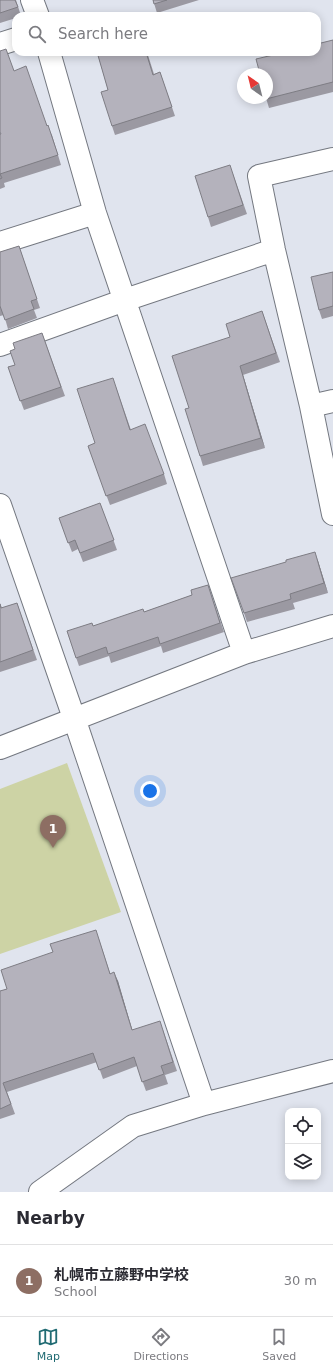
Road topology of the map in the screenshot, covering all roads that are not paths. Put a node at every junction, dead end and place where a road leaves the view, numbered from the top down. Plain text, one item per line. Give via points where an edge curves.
1 (32, 0) edge
2 (36, 12) edge
3 (12, 40) edge
4 (0, 44) edge
5 (50, 56) edge
6 (333, 159) edge
7 (95, 213) junction
8 (0, 243) edge
9 (274, 250) junction
10 (125, 300) junction
11 (0, 345) edge
12 (333, 401) edge
13 (311, 406) junction
14 (0, 505) edge
15 (333, 514) edge
16 (333, 626) edge
17 (244, 653) junction
18 (74, 718) junction
19 (0, 748) edge
20 (333, 1071) edge
21 (204, 1104) junction
22 (40, 1192) edge

1 - 2 street
3 - 4 street
5 - 7 street
6 - 9 street via 260,176
7 - 8 street
7 - 10 street
9 - 10 street
9 - 13 street
10 - 11 street
10 - 17 street
12 - 13 street
13 - 15 street
14 - 18 street
16 - 17 street
17 - 18 street
18 - 19 street
18 - 21 street
20 - 21 street
21 - 22 street via 133,1126

